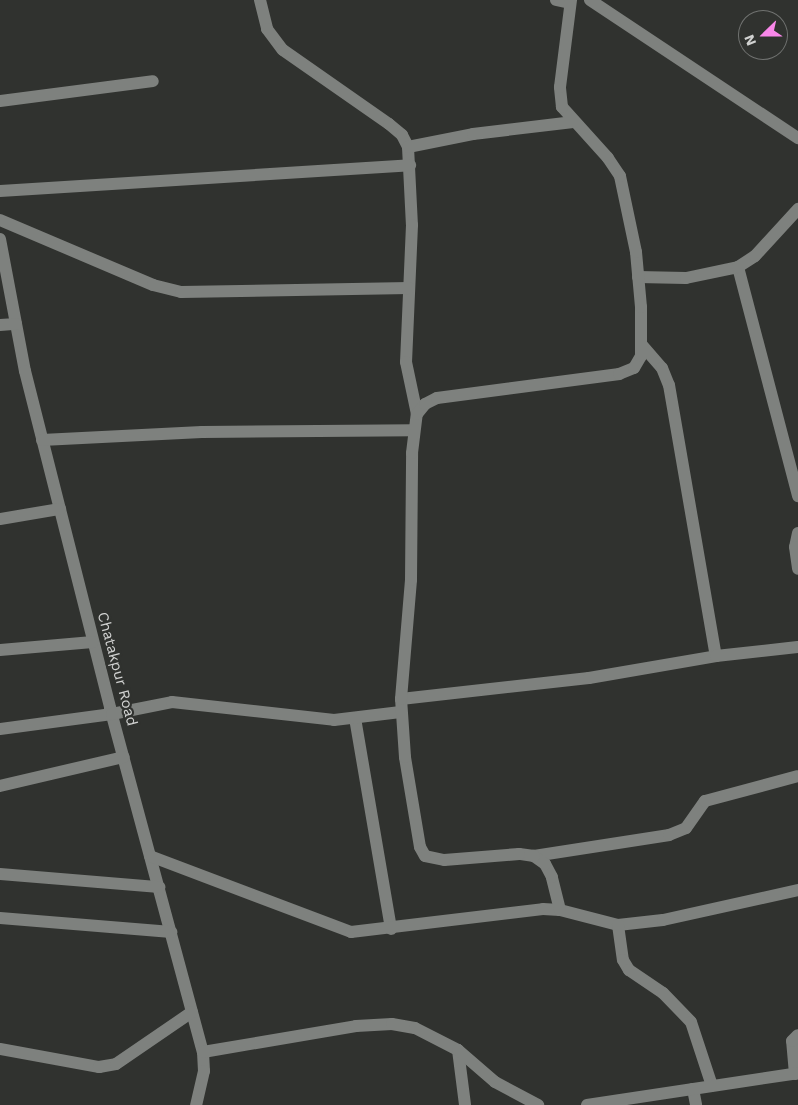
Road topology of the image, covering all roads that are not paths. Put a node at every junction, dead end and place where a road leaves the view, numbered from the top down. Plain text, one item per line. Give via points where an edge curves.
1 (260, 0) edge
2 (556, 0) edge
3 (590, 0) edge
4 (571, 2) edge
5 (153, 81) dead end
6 (0, 101) edge
7 (573, 122) junction
8 (798, 138) edge
9 (408, 147) junction
10 (410, 165) junction
11 (0, 191) edge
12 (798, 209) edge
13 (0, 220) edge
14 (0, 239) edge
15 (738, 267) junction
16 (638, 277) junction
17 (409, 288) junction
18 (16, 324) junction
19 (0, 325) edge
20 (641, 344) junction
21 (417, 414) junction
22 (414, 430) junction
23 (42, 440) junction
24 (798, 496) edge
25 (60, 509) junction
26 (0, 519) edge
27 (798, 533) edge
28 (798, 569) edge
29 (94, 642) junction
30 (798, 648) edge
31 (0, 650) edge
32 (716, 656) junction
33 (401, 706) junction
34 (112, 714) junction
35 (355, 718) junction
36 (0, 729) edge
37 (124, 756) junction
38 (798, 776) edge
39 (0, 786) edge
40 (150, 856) junction
41 (534, 856) junction
42 (0, 874) edge
43 (159, 887) junction
44 (798, 890) edge
45 (560, 910) junction
46 (0, 918) edge
47 (618, 924) junction
48 (391, 929) junction
49 (171, 932) junction
50 (192, 1012) junction
51 (798, 1035) edge
52 (0, 1049) edge
53 (458, 1050) junction
54 (203, 1052) junction
55 (797, 1073) edge
56 (712, 1086) junction
57 (693, 1089) junction
58 (196, 1105) edge
59 (466, 1105) edge
60 (538, 1105) edge
61 (587, 1105) edge
62 (696, 1105) edge

1 - 9 street via 267,28 283,50 389,124 402,135
2 - 4 street
3 - 8 street
4 - 7 street via 560,87 562,107
5 - 6 street
7 - 9 street via 472,134
7 - 16 street via 608,158 620,176
9 - 10 street
10 - 11 street
10 - 17 street
12 - 15 street via 755,256
13 - 17 street via 153,285 182,292
14 - 18 street, Chatakpur Road
15 - 16 street via 686,278
15 - 24 street
16 - 20 street
17 - 21 street via 406,362
18 - 19 street
18 - 23 street, Chatakpur Road
20 - 21 street via 641,356 634,368 619,374 437,398 425,404
20 - 32 street via 662,368 669,385
21 - 22 street
22 - 23 street via 202,432
22 - 33 street via 410,580
23 - 25 street, Chatakpur Road
25 - 26 street
25 - 29 street, Chatakpur Road
27 - 28 street via 795,547
29 - 31 street
29 - 34 street, Chatakpur Road
30 - 32 street
32 - 33 street
33 - 35 street
33 - 41 street via 405,757 420,847 425,856 444,860 519,854
34 - 35 street via 179,701 334,720
34 - 36 street
34 - 37 street, Chatakpur Road
35 - 48 street
37 - 39 street
37 - 40 street, Chatakpur Road
38 - 41 street via 705,801 686,828 669,835
40 - 43 street, Chatakpur Road
40 - 48 street via 351,932
41 - 45 street via 545,864 552,877
42 - 43 street
43 - 49 street, Chatakpur Road
44 - 47 street via 663,920
45 - 47 street
45 - 48 street via 543,909
46 - 49 street
47 - 56 street via 623,960 629,970 663,993 691,1022
49 - 50 street, Chatakpur Road
50 - 52 street via 116,1064 99,1066
50 - 54 street, Chatakpur Road
51 - 55 street via 792,1041
53 - 54 street via 415,1028 392,1024 356,1026
53 - 59 street
53 - 60 street via 495,1082
54 - 58 street, Chatakpur Road via 204,1072
55 - 56 street
56 - 57 street
57 - 61 street
57 - 62 street

